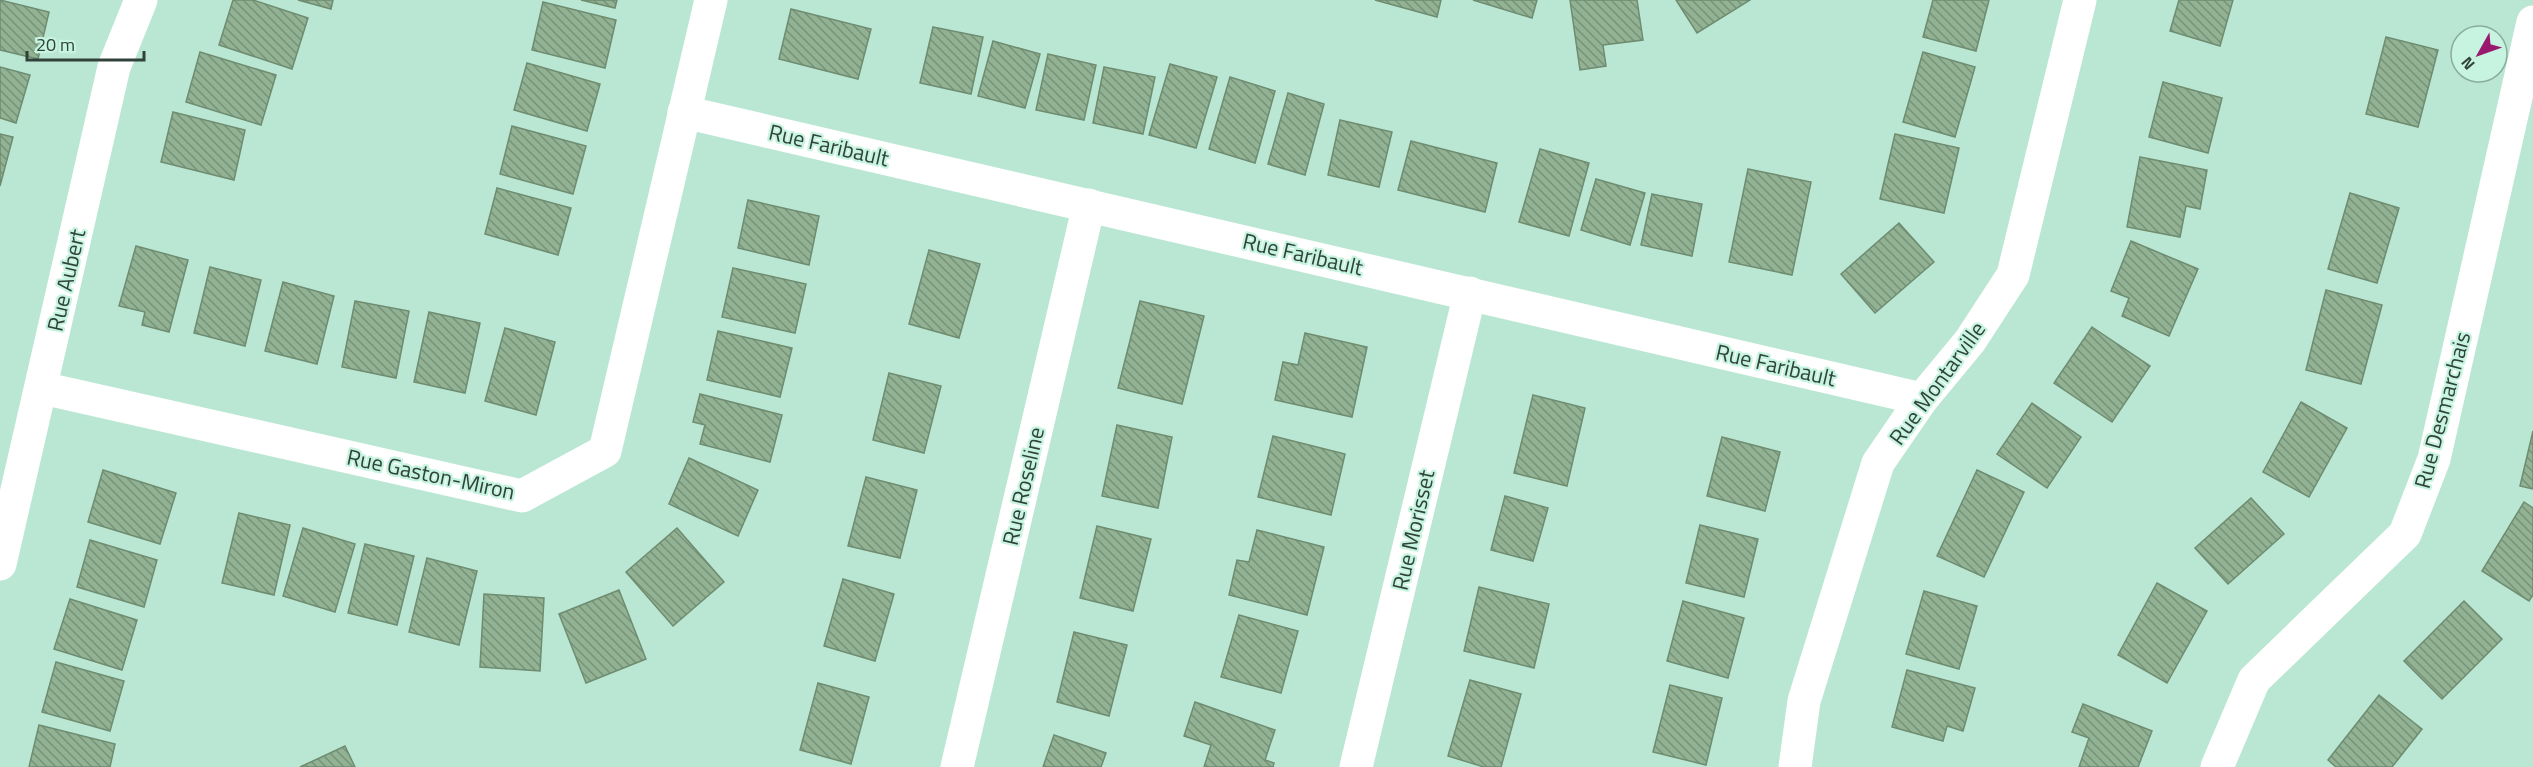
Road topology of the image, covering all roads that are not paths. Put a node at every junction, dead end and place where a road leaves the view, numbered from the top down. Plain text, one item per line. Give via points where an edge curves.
1 (141, 0) edge
2 (711, 0) edge
3 (2080, 0) edge
4 (2533, 21) edge
5 (684, 112) junction
6 (1089, 205) junction
7 (1470, 293) junction
8 (42, 388) junction
9 (1922, 399) junction
10 (0, 564) edge
11 (957, 767) edge
12 (1356, 767) edge
13 (1794, 767) edge
14 (2217, 767) edge

1 - 8 street, Rue Aubert via 114,67
2 - 5 street, Rue Gaston-Miron
3 - 9 street, Rue Montarville via 2013,275 1970,340
4 - 14 street, Rue Desmarchais via 2434,459 2405,534 2254,680
5 - 6 street, Rue Faribault
5 - 8 street, Rue Gaston-Miron via 605,451 522,496
6 - 7 street, Rue Faribault
6 - 11 street, Rue Roseline
7 - 9 street, Rue Faribault
7 - 12 street, Rue Morisset
8 - 10 street, Rue Aubert
9 - 13 street, Rue Montarville via 1878,464 1804,701

